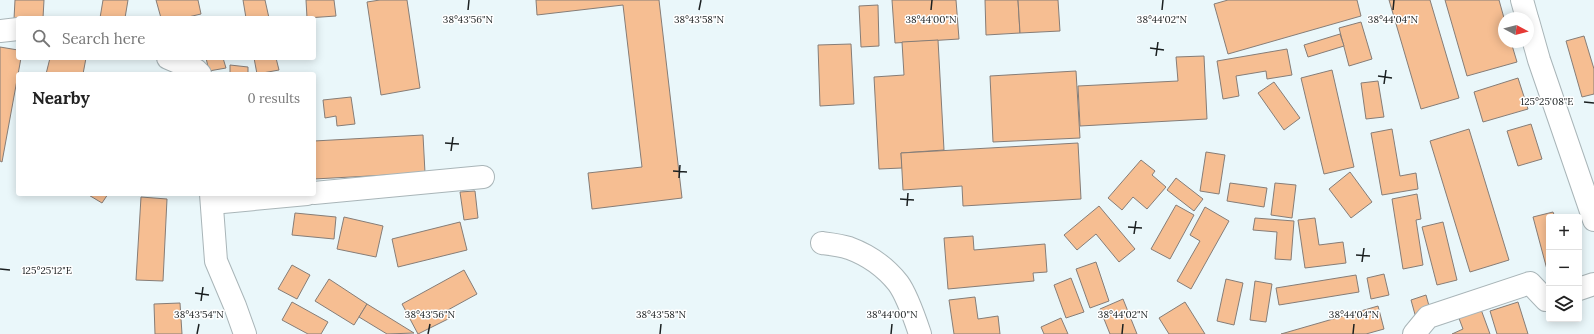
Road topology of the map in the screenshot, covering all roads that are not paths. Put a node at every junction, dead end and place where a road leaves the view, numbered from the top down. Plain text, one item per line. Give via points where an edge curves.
1 (1522, 0) edge
2 (1526, 12) edge
3 (16, 29) edge
4 (0, 31) edge
5 (1534, 41) edge
6 (173, 60) edge
7 (197, 72) edge
8 (483, 177) dead end
9 (316, 193) edge
10 (269, 196) edge
11 (211, 199) edge
12 (1594, 220) edge
13 (822, 243) dead end
14 (1594, 284) edge
15 (1582, 288) edge
16 (1546, 300) edge
17 (245, 334) edge
18 (920, 334) edge
19 (1414, 334) edge

1 - 2 street
3 - 4 street
5 - 12 street
6 - 7 street
8 - 9 street
10 - 11 street
11 - 17 street via 216,261
13 - 18 street via 848,248 883,267 899,284
14 - 15 street
16 - 19 street via 1530,283 1428,317

